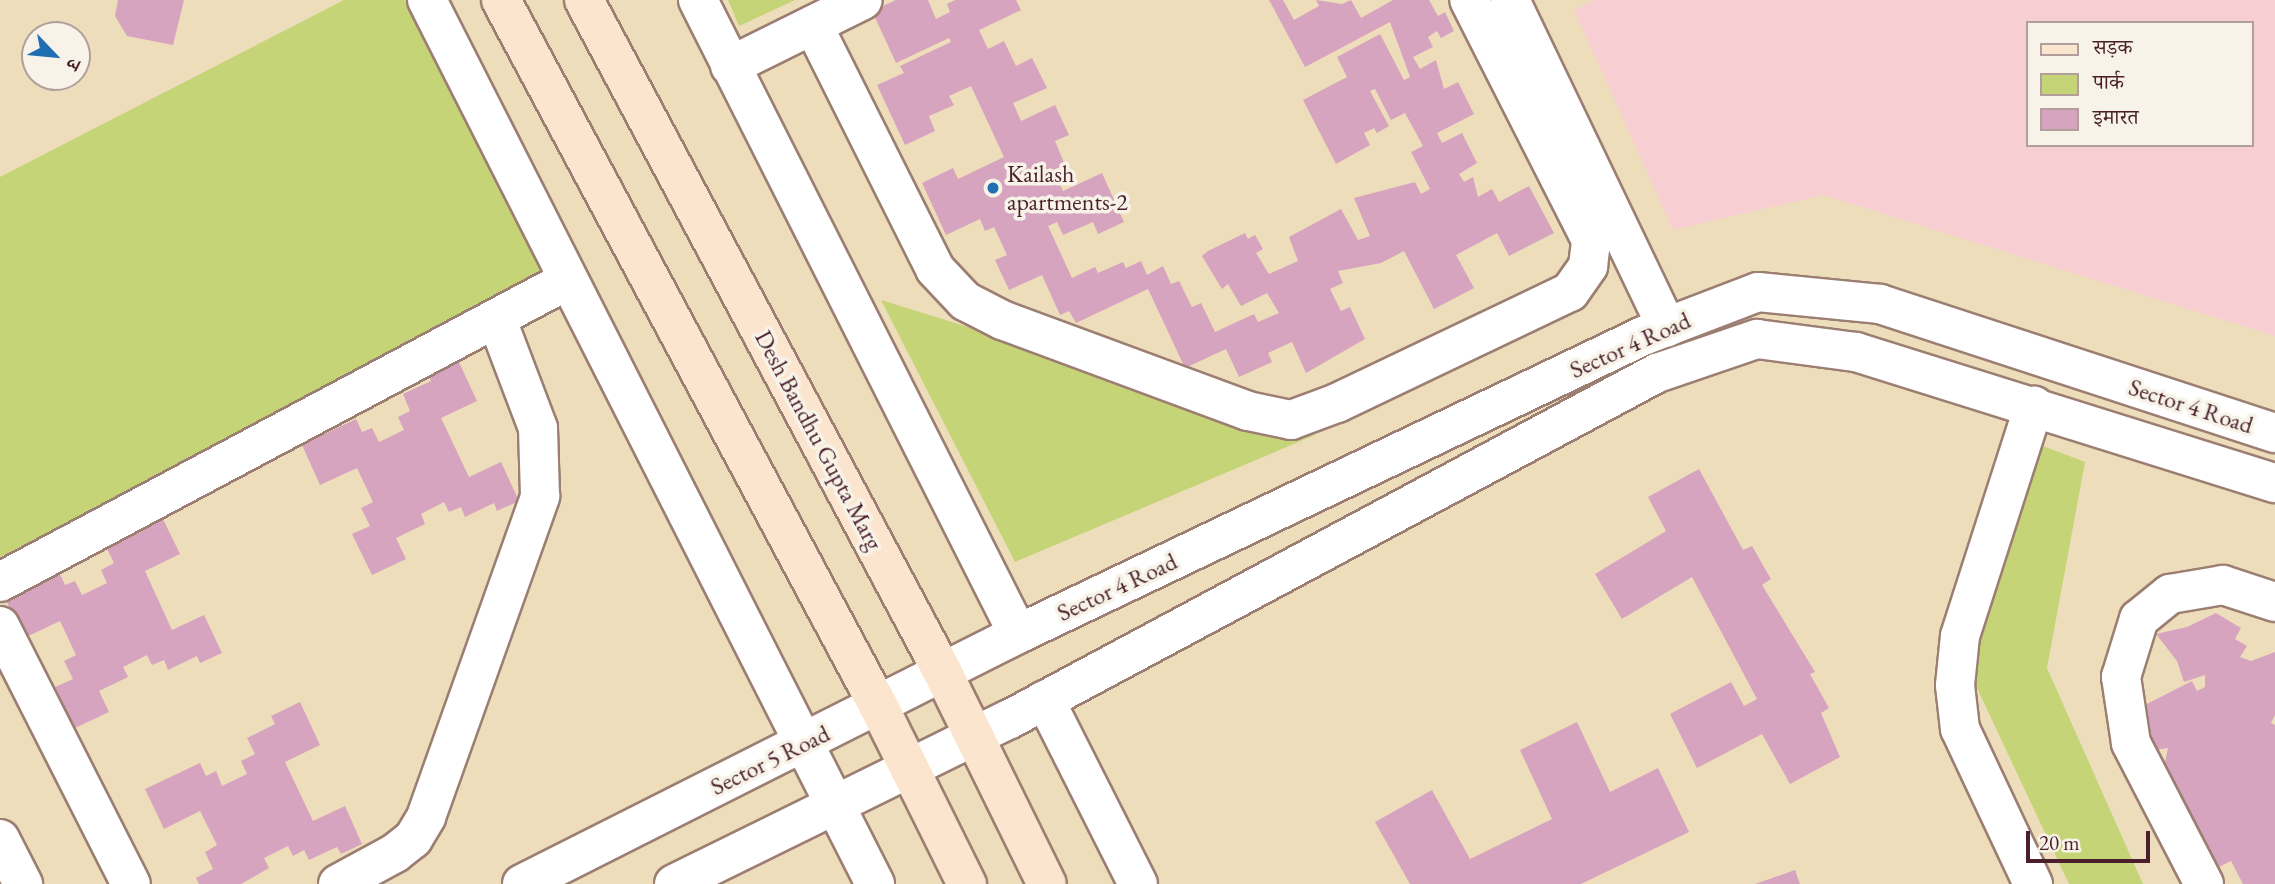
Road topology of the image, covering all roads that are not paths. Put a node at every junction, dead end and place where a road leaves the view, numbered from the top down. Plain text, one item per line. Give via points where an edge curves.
1 (427, 0) edge
2 (501, 0) edge
3 (584, 0) edge
4 (698, 0) edge
5 (863, 0) edge
6 (1469, 0) edge
7 (1510, 0) edge
8 (813, 25) junction
9 (730, 66) junction
10 (568, 280) junction
11 (497, 320) junction
12 (1667, 327) junction
13 (2034, 406) junction
14 (2275, 433) edge
15 (2275, 483) edge
16 (0, 582) edge
17 (2275, 602) edge
18 (0, 626) edge
19 (1018, 634) junction
20 (942, 671) junction
21 (1045, 701) junction
22 (879, 707) junction
23 (972, 737) junction
24 (800, 744) junction
25 (908, 770) junction
26 (834, 803) junction
27 (0, 839) edge
28 (23, 884) edge
29 (131, 884) edge
30 (338, 884) edge
31 (522, 884) edge
32 (674, 884) edge
33 (875, 884) edge
34 (967, 884) edge
35 (1047, 884) edge
36 (1138, 884) edge
37 (2033, 884) edge
38 (2204, 884) edge

1 - 10 street
2 - 22 street
3 - 20 street, Desh Bandhu Gupta Marg
4 - 9 street
5 - 8 street
6 - 8 street via 1591,240 1588,266 1570,292 1337,403 1291,420 1248,411 1002,320 965,300 935,269
7 - 12 street
8 - 9 street
9 - 19 street
10 - 11 street
10 - 24 street
11 - 16 street
11 - 30 street via 538,428 540,496 426,817 413,839 395,853
12 - 14 street, Sector 4 Road via 1758,292 1880,304
12 - 19 street, Sector 4 Road
13 - 15 street, Sector 4 Road
13 - 21 street, Sector 4 Road via 1856,352 1757,339 1657,373
13 - 37 street via 1960,636 1955,685 1960,729
17 - 38 street via 2223,585 2170,593 2139,619 2121,677 2131,743
18 - 29 street
19 - 20 street, Sector 5 Road
20 - 22 street, Sector 5 Road
20 - 23 street, Desh Bandhu Gupta Marg
21 - 23 street
21 - 36 street
22 - 24 street, Sector 5 Road
22 - 25 street
23 - 25 street
23 - 35 street, Desh Bandhu Gupta Marg
24 - 26 street
24 - 31 street, Sector 5 Road
25 - 26 street
25 - 34 street
26 - 32 street
26 - 33 street
27 - 28 street

